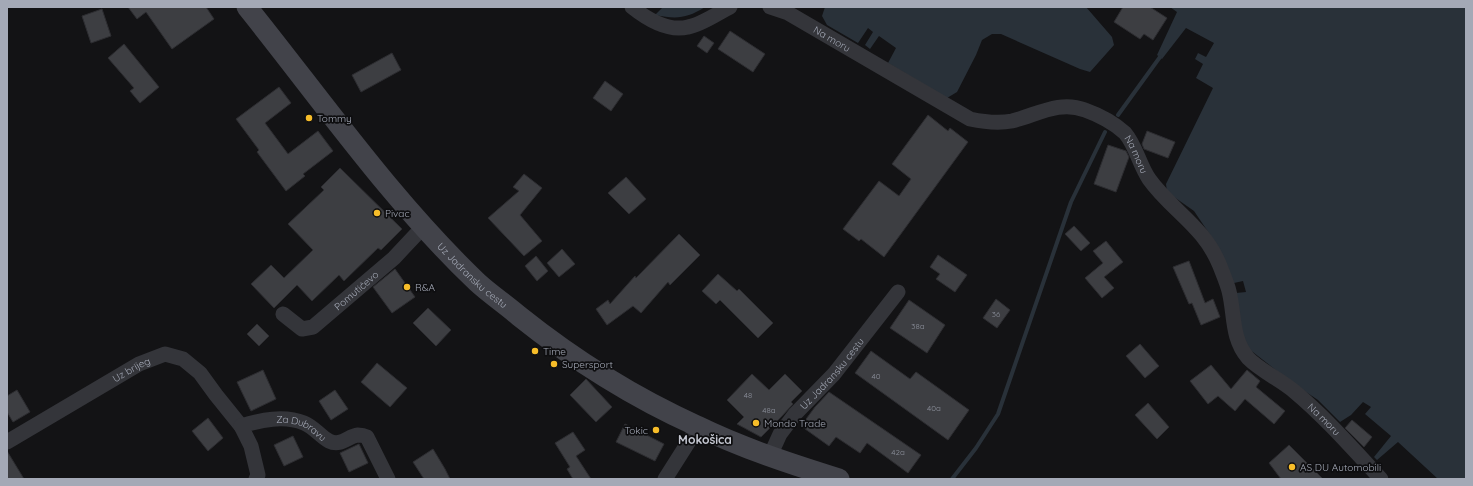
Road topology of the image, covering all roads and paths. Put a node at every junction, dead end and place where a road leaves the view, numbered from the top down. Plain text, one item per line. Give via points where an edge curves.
1 (247, 7) edge
2 (632, 7) edge
3 (730, 7) edge
4 (770, 7) edge
5 (424, 226) junction
6 (898, 292) dead end
7 (283, 314) dead end
8 (241, 426) junction
9 (698, 427) junction
10 (7, 442) edge
11 (770, 456) junction
12 (256, 479) edge
13 (388, 479) edge
14 (665, 479) edge
15 (839, 479) edge
16 (1381, 479) edge

1 - 5 main road, Uz Jadransku cestu
2 - 3 street via 643,16 664,26 688,27
4 - 16 street, Na moru via 788,13 970,118 992,123 1012,121 1047,108 1072,106 1102,117 1124,132 1153,183 1208,242 1230,292 1234,330 1239,345 1248,358 1313,407
5 - 7 street, Pomutićevo via 394,258 313,328 302,329
5 - 9 main road, Uz Jadransku cestu via 477,282 548,339 594,371
6 - 11 street, Uz Jadransku cestu via 834,374 795,414 780,434
8 - 10 street, Uz brijeg via 200,373 183,359 165,354 139,364
8 - 12 street via 251,446 258,475
8 - 13 street, Za Dubravu via 263,420 284,419 304,423 329,441 342,443 357,435 367,437
9 - 11 main road, Uz Jadransku cestu
9 - 14 street
11 - 15 main road, Uz Jadransku cestu

